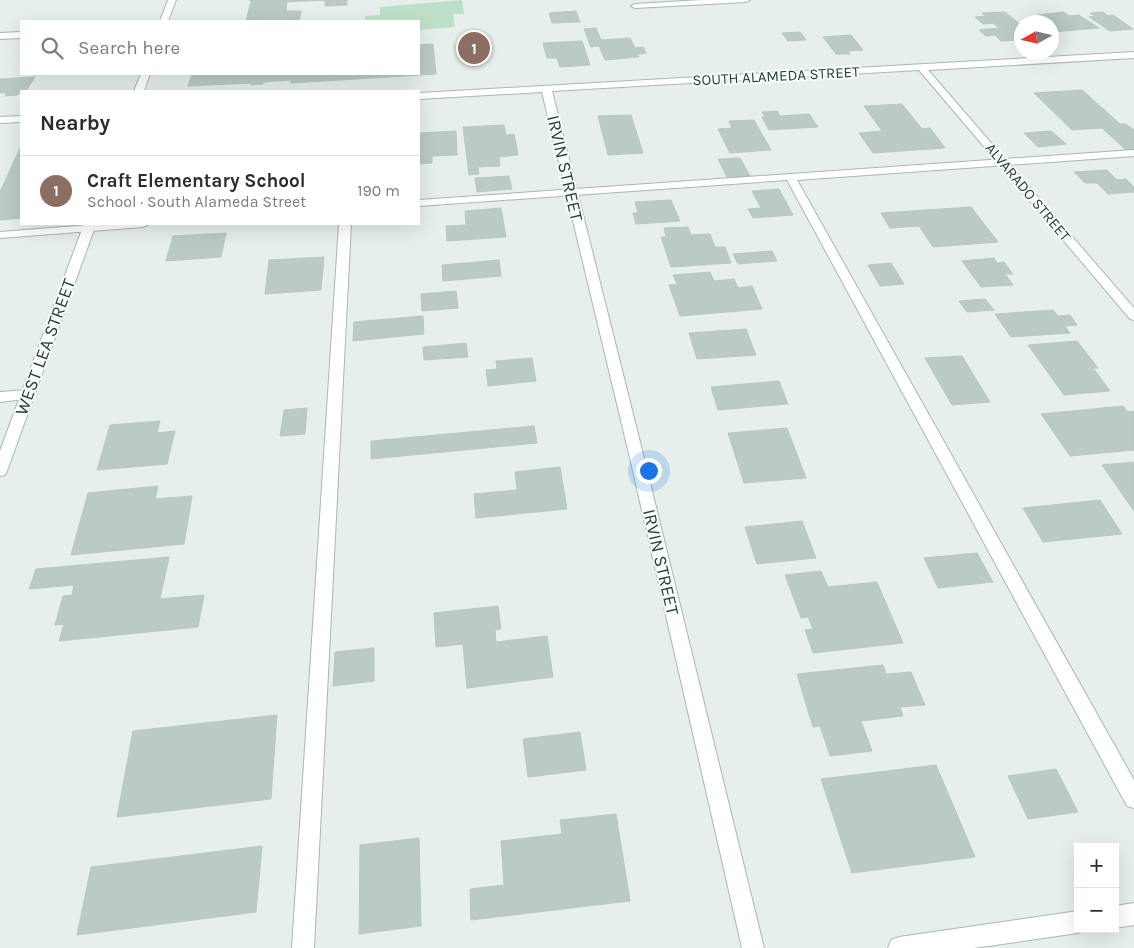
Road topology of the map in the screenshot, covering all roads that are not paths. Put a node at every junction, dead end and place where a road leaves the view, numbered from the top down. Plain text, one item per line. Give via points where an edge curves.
1 (172, 0) edge
2 (746, 0) edge
3 (635, 6) dead end
4 (164, 20) edge
5 (20, 35) edge
6 (0, 36) edge
7 (1134, 55) edge
8 (922, 68) junction
9 (146, 75) edge
10 (546, 88) junction
11 (139, 90) edge
12 (420, 96) edge
13 (20, 119) edge
14 (0, 120) edge
15 (1134, 153) edge
16 (1002, 162) junction
17 (790, 176) junction
18 (570, 192) junction
19 (420, 202) edge
20 (116, 225) edge
21 (345, 225) edge
22 (89, 226) edge
23 (0, 235) edge
24 (1134, 316) edge
25 (28, 395) junction
26 (0, 397) edge
27 (0, 471) edge
28 (1134, 798) edge
29 (1134, 914) edge
30 (1119, 916) edge
31 (1074, 923) edge
32 (302, 948) edge
33 (753, 948) edge
34 (899, 948) edge

1 - 4 street
2 - 3 street
5 - 6 street
7 - 8 street, SOUTH ALAMEDA STREET
8 - 10 street, SOUTH ALAMEDA STREET
8 - 16 street, ALVARADO STREET
9 - 11 street
10 - 12 street, SOUTH ALAMEDA STREET
10 - 18 street, IRVIN STREET
13 - 14 street
15 - 16 street
16 - 17 street
16 - 24 street, ALVARADO STREET
17 - 18 street
17 - 28 street
18 - 19 street
18 - 33 street, IRVIN STREET via 637,458
20 - 22 street
21 - 32 street
22 - 23 street
22 - 25 street, WEST LEA STREET
25 - 26 street
25 - 27 street, WEST LEA STREET
29 - 30 street
31 - 34 street

